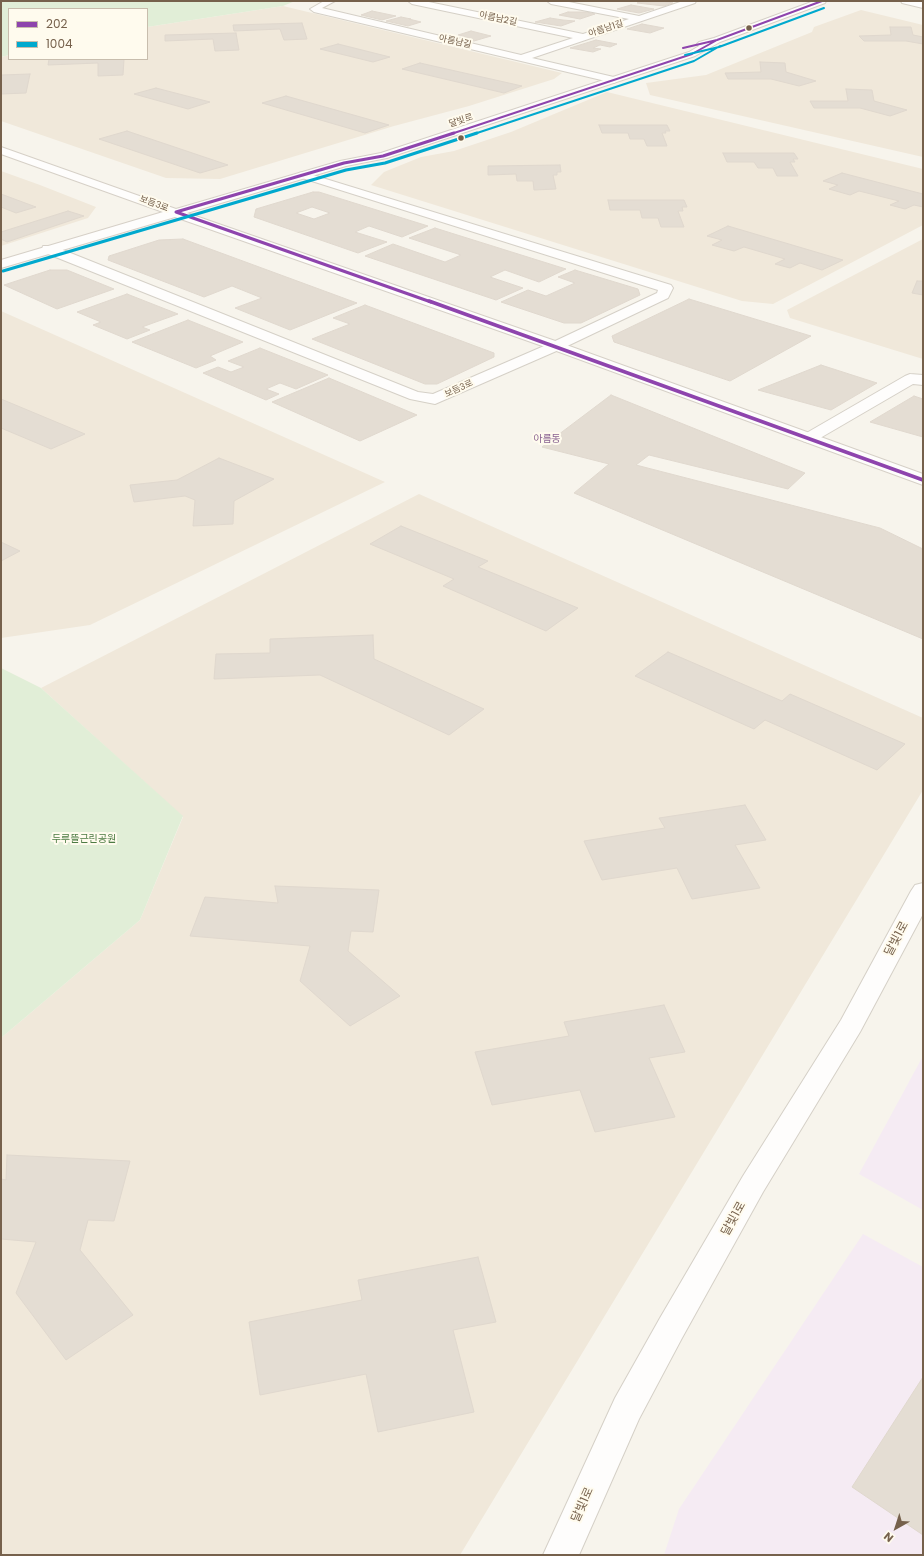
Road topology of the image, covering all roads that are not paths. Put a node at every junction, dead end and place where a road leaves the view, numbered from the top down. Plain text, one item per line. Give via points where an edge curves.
1 (331, 1) edge
2 (412, 1) edge
3 (551, 1) edge
4 (692, 1) edge
5 (822, 1) edge
6 (905, 1) edge
7 (923, 5) edge
8 (640, 19) junction
9 (584, 37) junction
10 (717, 40) junction
11 (521, 58) junction
12 (597, 76) junction
13 (614, 80) junction
14 (1, 150) edge
15 (344, 163) junction
16 (303, 175) junction
17 (176, 212) junction
18 (48, 250) junction
19 (1, 264) edge
20 (556, 346) junction
21 (923, 380) edge
22 (809, 438) junction
23 (923, 480) edge
24 (923, 891) edge
25 (560, 1555) edge

1 - 11 street, 아름남길 via 314,8
2 - 9 street, 아름남2길
3 - 8 street
4 - 8 street, 아름남1길
5 - 10 street, 달빛로
6 - 7 street
8 - 9 street, 아름남1길
9 - 11 street, 아름남1길
10 - 12 street, 달빛로 via 676,50
10 - 13 street, 달빛로 via 692,54
11 - 12 street, 아름남길
12 - 13 street, 아름남길
12 - 15 street, 달빛로 via 367,151
13 - 15 street, 달빛로 via 383,156
14 - 17 street, 보듬3로
15 - 16 street, 달빛로
16 - 17 street, 달빛로
16 - 20 street via 666,288 664,295
17 - 18 street, 달빛로
17 - 20 street, 보듬3로
18 - 19 street, 달빛로
18 - 20 street, 보듬3로 via 415,396 435,399
20 - 22 street, 보듬3로
21 - 22 street via 910,379
22 - 23 street, 보듬3로
24 - 25 street, 달빛1로 via 851,1025 753,1184 626,1409

